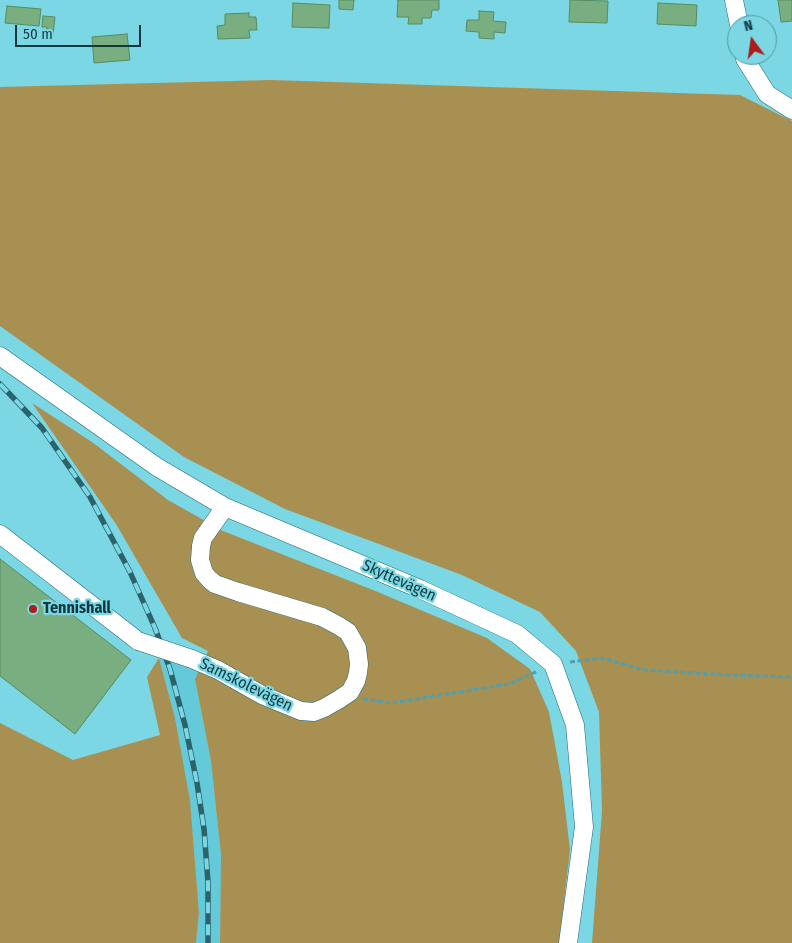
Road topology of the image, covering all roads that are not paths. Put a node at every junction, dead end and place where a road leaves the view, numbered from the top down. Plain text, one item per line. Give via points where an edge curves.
1 (734, 0) edge
2 (737, 15) edge
3 (750, 65) edge
4 (792, 110) edge
5 (0, 356) edge
6 (225, 507) junction
7 (0, 534) edge
8 (568, 943) edge

1 - 2 street
3 - 4 street via 767,94
5 - 6 street, Skyttevägen via 157,467
6 - 7 street, Samskolevägen, bridge via 201,546 200,560 209,579 238,592 322,617 348,632 357,648 359,664 353,688 324,708 314,712 301,711 271,699 218,670 138,641
6 - 8 street, Skyttevägen via 420,589 517,634 552,664 575,725 584,827

